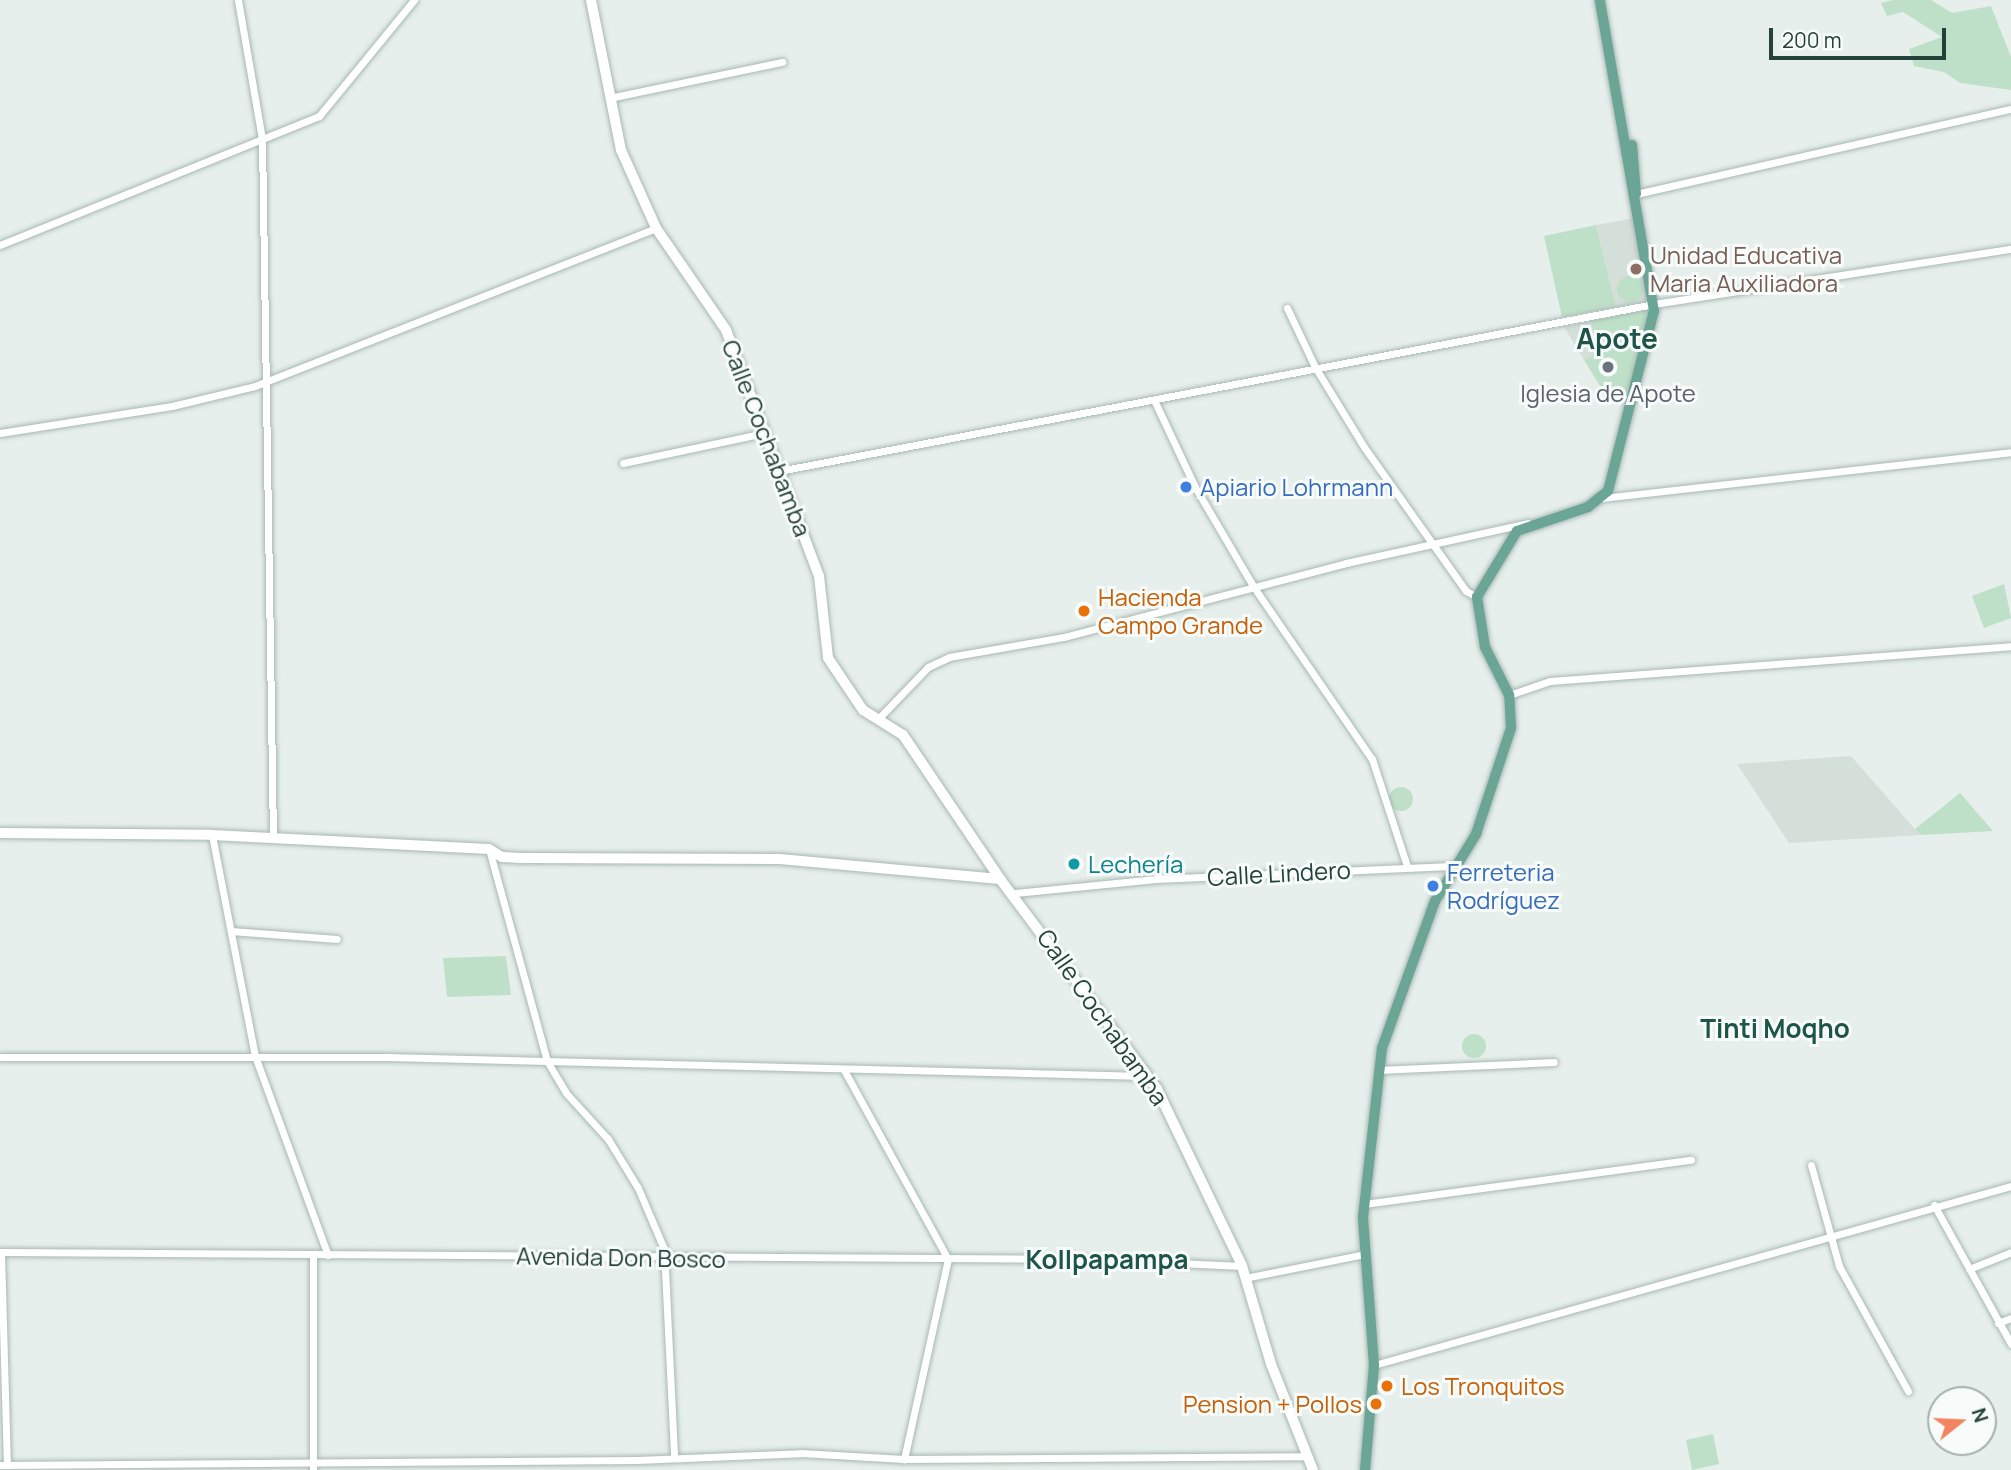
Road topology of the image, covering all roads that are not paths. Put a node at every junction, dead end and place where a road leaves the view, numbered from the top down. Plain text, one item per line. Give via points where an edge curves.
1 (239, 0) edge
2 (414, 0) edge
3 (591, 0) edge
4 (1600, 0) edge
5 (1607, 0) edge
6 (782, 62) dead end
7 (609, 98) junction
8 (2011, 109) edge
9 (1626, 130) junction
10 (262, 139) junction
11 (1636, 194) junction
12 (656, 228) junction
13 (0, 245) edge
14 (2011, 249) edge
15 (1654, 304) junction
16 (1287, 308) dead end
17 (1315, 367) junction
18 (263, 381) junction
19 (1154, 402) junction
20 (0, 433) edge
21 (764, 433) junction
22 (2011, 452) edge
23 (623, 464) dead end
24 (779, 471) junction
25 (1602, 498) junction
26 (1528, 523) junction
27 (1433, 544) junction
28 (1253, 586) junction
29 (1477, 597) junction
30 (2011, 646) edge
31 (1509, 695) junction
32 (878, 719) junction
33 (0, 834) edge
34 (212, 835) junction
35 (273, 839) junction
36 (489, 849) junction
37 (1407, 866) junction
38 (1460, 866) junction
39 (1000, 879) junction
40 (1015, 893) junction
41 (231, 931) junction
42 (337, 939) dead end
43 (255, 1056) junction
44 (0, 1057) edge
45 (547, 1061) junction
46 (1553, 1062) dead end
47 (844, 1070) junction
48 (1378, 1070) junction
49 (1146, 1076) junction
50 (1691, 1160) dead end
51 (1811, 1165) dead end
52 (2011, 1186) edge
53 (1364, 1204) junction
54 (1934, 1205) junction
55 (1829, 1238) junction
56 (1, 1252) edge
57 (2011, 1252) edge
58 (1365, 1254) junction
59 (328, 1255) junction
60 (313, 1256) junction
61 (666, 1258) junction
62 (948, 1259) junction
63 (1242, 1266) junction
64 (1969, 1269) junction
65 (1245, 1278) junction
66 (2011, 1318) edge
67 (1998, 1323) junction
68 (2010, 1342) edge
69 (1374, 1365) junction
70 (1908, 1391) dead end
71 (1306, 1456) junction
72 (674, 1457) junction
73 (904, 1459) junction
74 (637, 1460) junction
75 (3, 1465) edge
76 (314, 1466) edge
77 (638, 1470) edge
78 (1313, 1470) edge
79 (1364, 1470) edge

1 - 10 street
2 - 10 street via 319,116
3 - 7 street, Calle Cochabamba
4 - 9 main road
5 - 9 main road
6 - 7 street
7 - 12 street, Calle Cochabamba via 621,150
8 - 11 street
9 - 11 main road
10 - 13 street
10 - 18 street
11 - 15 main road
12 - 18 street
12 - 21 street, Calle Cochabamba via 726,330
14 - 15 street
15 - 17 street
15 - 25 main road via 1611,485
16 - 17 street
17 - 19 street
17 - 27 street
18 - 20 street via 172,406
18 - 35 street
19 - 24 street via 1064,419 1035,419
19 - 28 street via 1195,487
21 - 23 street
21 - 24 street, Calle Cochabamba
22 - 25 street
24 - 32 street, Calle Cochabamba via 819,576 828,658 856,701
25 - 26 main road
26 - 27 street
26 - 29 main road via 1504,544
27 - 28 street
27 - 29 street
28 - 32 street via 1065,637 949,657 928,667
28 - 37 street via 1372,759
29 - 31 main road via 1485,647
30 - 31 street via 1550,681
31 - 38 main road via 1511,728 1476,834
32 - 39 street, Calle Cochabamba via 903,735
33 - 34 street
34 - 35 street
34 - 41 street
35 - 36 street
36 - 39 street via 502,857 779,859
36 - 45 street
37 - 38 street, Calle Lindero
37 - 40 street, Calle Lindero via 1049,886
38 - 48 main road via 1435,901
39 - 40 street, Calle Cochabamba
40 - 49 street, Calle Cochabamba
41 - 42 street
41 - 43 street
43 - 44 street
43 - 45 street
43 - 59 street
45 - 47 street
45 - 61 street via 638,1188
46 - 48 street
47 - 49 street
47 - 62 street
48 - 53 main road
49 - 63 street, Calle Cochabamba via 1157,1089
50 - 53 street
51 - 55 street
52 - 54 street
53 - 58 main road
54 - 55 street
54 - 64 street
55 - 69 street
55 - 70 street
56 - 60 street, Avenida Don Bosco
56 - 75 street
57 - 64 street
58 - 65 street
58 - 69 main road
59 - 60 street, Avenida Don Bosco
59 - 61 street, Avenida Don Bosco
60 - 76 street
61 - 62 street, Avenida Don Bosco
61 - 72 street
62 - 63 street, Avenida Don Bosco
62 - 73 street
63 - 65 street, Calle Cochabamba
64 - 67 street
65 - 71 street, Calle Cochabamba
66 - 67 street
67 - 68 street
69 - 79 main road
71 - 73 street
71 - 78 street, Calle Cochabamba
72 - 73 street via 801,1454
72 - 74 street
74 - 76 street
74 - 77 street
75 - 76 street

